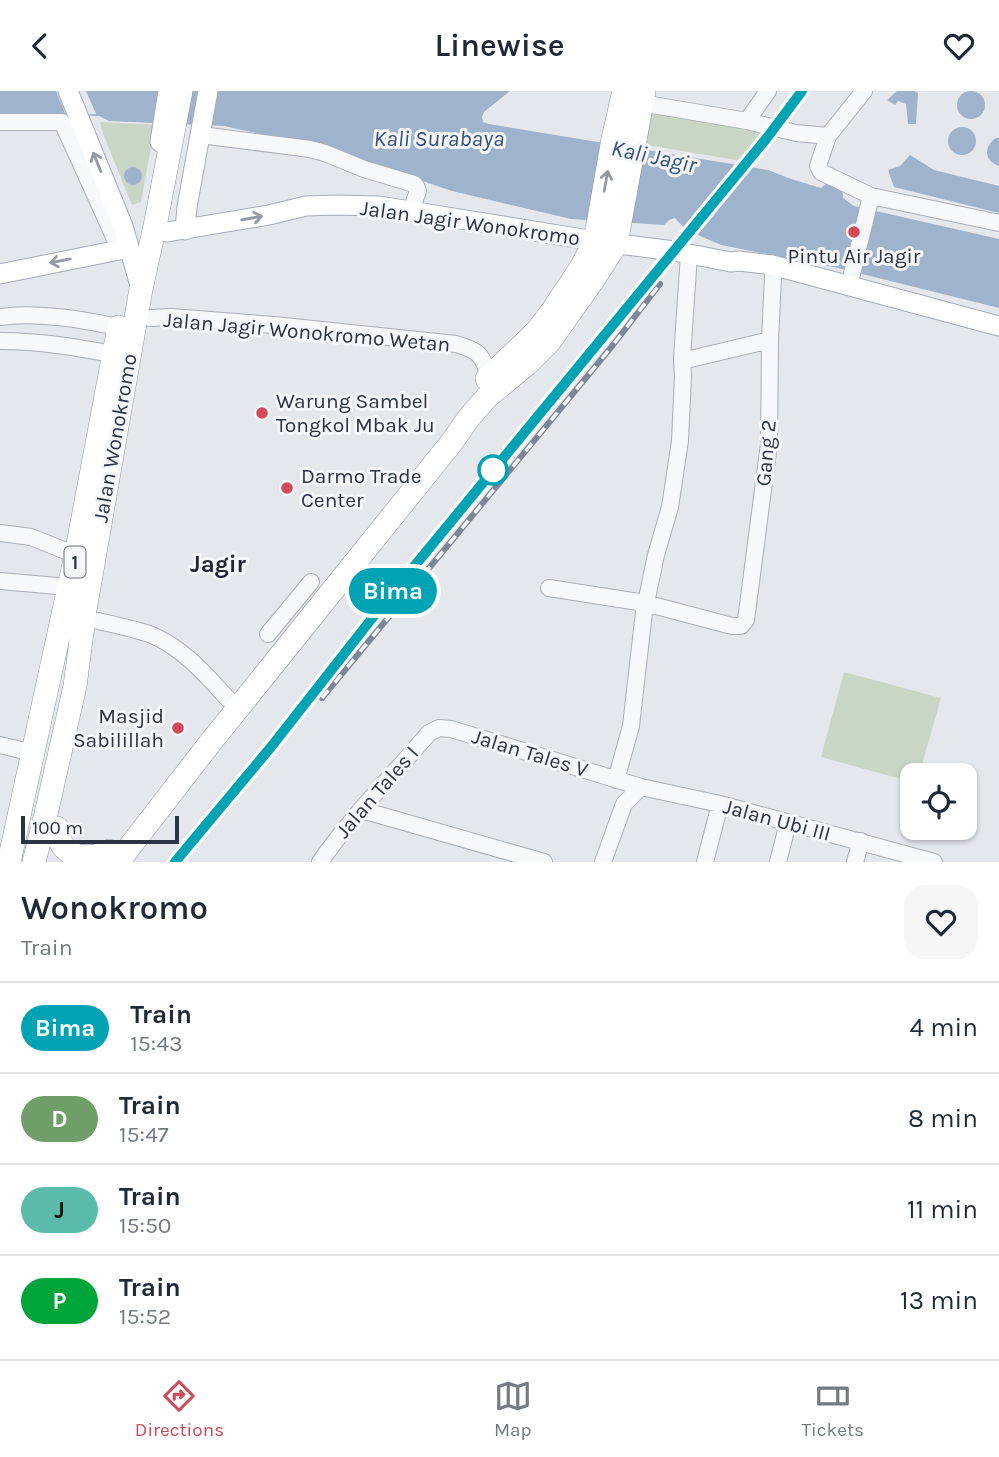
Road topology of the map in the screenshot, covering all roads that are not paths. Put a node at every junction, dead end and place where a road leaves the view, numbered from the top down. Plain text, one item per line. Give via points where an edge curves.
1 (68, 91) edge
2 (168, 91) edge
3 (181, 91) edge
4 (195, 91) edge
5 (208, 91) edge
6 (768, 91) edge
7 (864, 91) edge
8 (636, 95) edge
9 (747, 121) junction
10 (0, 122) edge
11 (186, 128) junction
12 (828, 136) junction
13 (151, 194) junction
14 (871, 199) junction
15 (411, 211) junction
16 (999, 223) edge
17 (169, 229) junction
18 (607, 233) junction
19 (127, 253) junction
20 (689, 255) junction
21 (731, 262) junction
22 (0, 274) edge
23 (773, 277) junction
24 (851, 280) junction
25 (141, 289) junction
26 (922, 311) junction
27 (0, 317) edge
28 (142, 324) junction
29 (999, 326) edge
30 (999, 338) edge
31 (770, 339) junction
32 (0, 341) edge
33 (129, 357) junction
34 (682, 361) junction
35 (489, 376) junction
36 (0, 533) edge
37 (76, 555) junction
38 (0, 581) edge
39 (311, 583) dead end
40 (69, 587) junction
41 (549, 588) dead end
42 (645, 603) junction
43 (300, 604) junction
44 (93, 621) junction
45 (228, 699) junction
46 (439, 728) joint
47 (0, 745) edge
48 (33, 753) junction
49 (619, 777) junction
50 (641, 787) junction
51 (624, 803) junction
52 (720, 804) junction
53 (362, 810) junction
54 (788, 823) junction
55 (57, 828) junction
56 (861, 841) junction
57 (109, 858) edge
58 (9, 862) edge
59 (18, 862) edge
60 (34, 862) edge
61 (50, 862) edge
62 (320, 862) edge
63 (544, 862) edge
64 (603, 862) edge
65 (705, 862) edge
66 (778, 862) edge
67 (855, 862) edge
68 (932, 862) edge

19 -> 1 main road via 123,226
2 - 11 main road, Jalan Wonokromo
3 - 11 highway, Jalan Wonokromo / 1
4 - 11 highway, Jalan Wonokromo / 1
5 - 11 main road
6 - 9 street
7 - 12 street
8 - 9 street
8 - 18 highway
9 - 12 street
10 - 19 street via 62,122
11 - 13 main road, Jalan Wonokromo
11 - 15 street via 310,149 414,184 418,191
11 - 17 highway, Jalan Wonokromo / 1
12 - 14 street via 819,170
13 - 17 highway, 1
13 - 19 highway, Jalan Wonokromo / 1
14 - 16 street
14 - 24 street
17 -> 15 main road, Jalan Jagir Wonokromo via 306,207 379,206
15 - 18 main road, Jalan Jagir Wonokromo
17 - 25 highway, Jalan Wonokromo / 1
17 - 28 highway, Jalan Wonokromo / 1
18 - 20 main road, Jalan Jagir Wonokromo
18 - 35 highway via 536,332
18 - 57 highway via 589,286 549,342 468,419 160,806
19 -> 22 main road
19 - 25 main road, 1
19 - 37 highway, Jalan Wonokromo / 1
20 - 21 main road, Jalan Jagir Wonokromo
20 - 34 street
21 - 23 main road, Jalan Jagir Wonokromo
21 - 24 main road, Jalan Jagir Wonokromo
23 - 26 main road, Jalan Jagir Wonokromo
23 - 31 street, Gang 2
24 - 26 main road, Jalan Jagir Wonokromo
25 - 28 highway, Jalan Wonokromo / 1
26 - 29 main road, Jalan Jagir Wonokromo
26 - 30 main road, Jalan Jagir Wonokromo
27 - 28 street, Jalan Jagir Wonokromo Wetan
28 - 33 highway, Jalan Wonokromo / 1
28 - 35 street, Jalan Jagir Wonokromo Wetan via 171,317 456,344 481,354
28 - 44 highway, Jalan Wonokromo / 1
31 - 34 street
31 - 42 street, Gang 2 via 769,444 746,620 741,626 732,626
32 - 33 street via 31,341
33 - 44 highway, Jalan Wonokromo / 1
34 - 42 street via 675,477
35 - 43 highway
36 - 37 street via 31,537
37 - 40 highway, Jalan Wonokromo / 1
38 - 40 street
39 - 43 street
40 - 48 highway, Jalan Wonokromo / 1
41 - 42 street
42 - 49 street via 631,726
43 - 45 highway via 276,629
44 - 45 street via 167,643 196,664
44 - 55 highway, Jalan Wonokromo / 1 via 89,693
44 - 59 highway, Jalan Wonokromo / 1 via 75,625 68,647
44 - 60 highway, 1
45 - 57 highway
46 - 49 street, Jalan Tales V
46 - 53 street, Jalan Tales I via 429,733
47 - 48 street
48 - 58 highway, Jalan Wonokromo / 1
49 - 50 street, Jalan Ubi III
49 - 51 street
50 - 51 street
50 - 52 street, Jalan Ubi III
51 - 64 street
52 - 54 street, Jalan Ubi III
52 - 65 street
53 - 62 street, Jalan Tales I
53 - 63 street
54 - 56 street, Jalan Ubi III
54 - 66 street
55 - 57 highway via 64,849 75,858
55 - 61 highway, Jalan Wonokromo / 1
56 - 67 street
56 - 68 street, Jalan Ubi III

